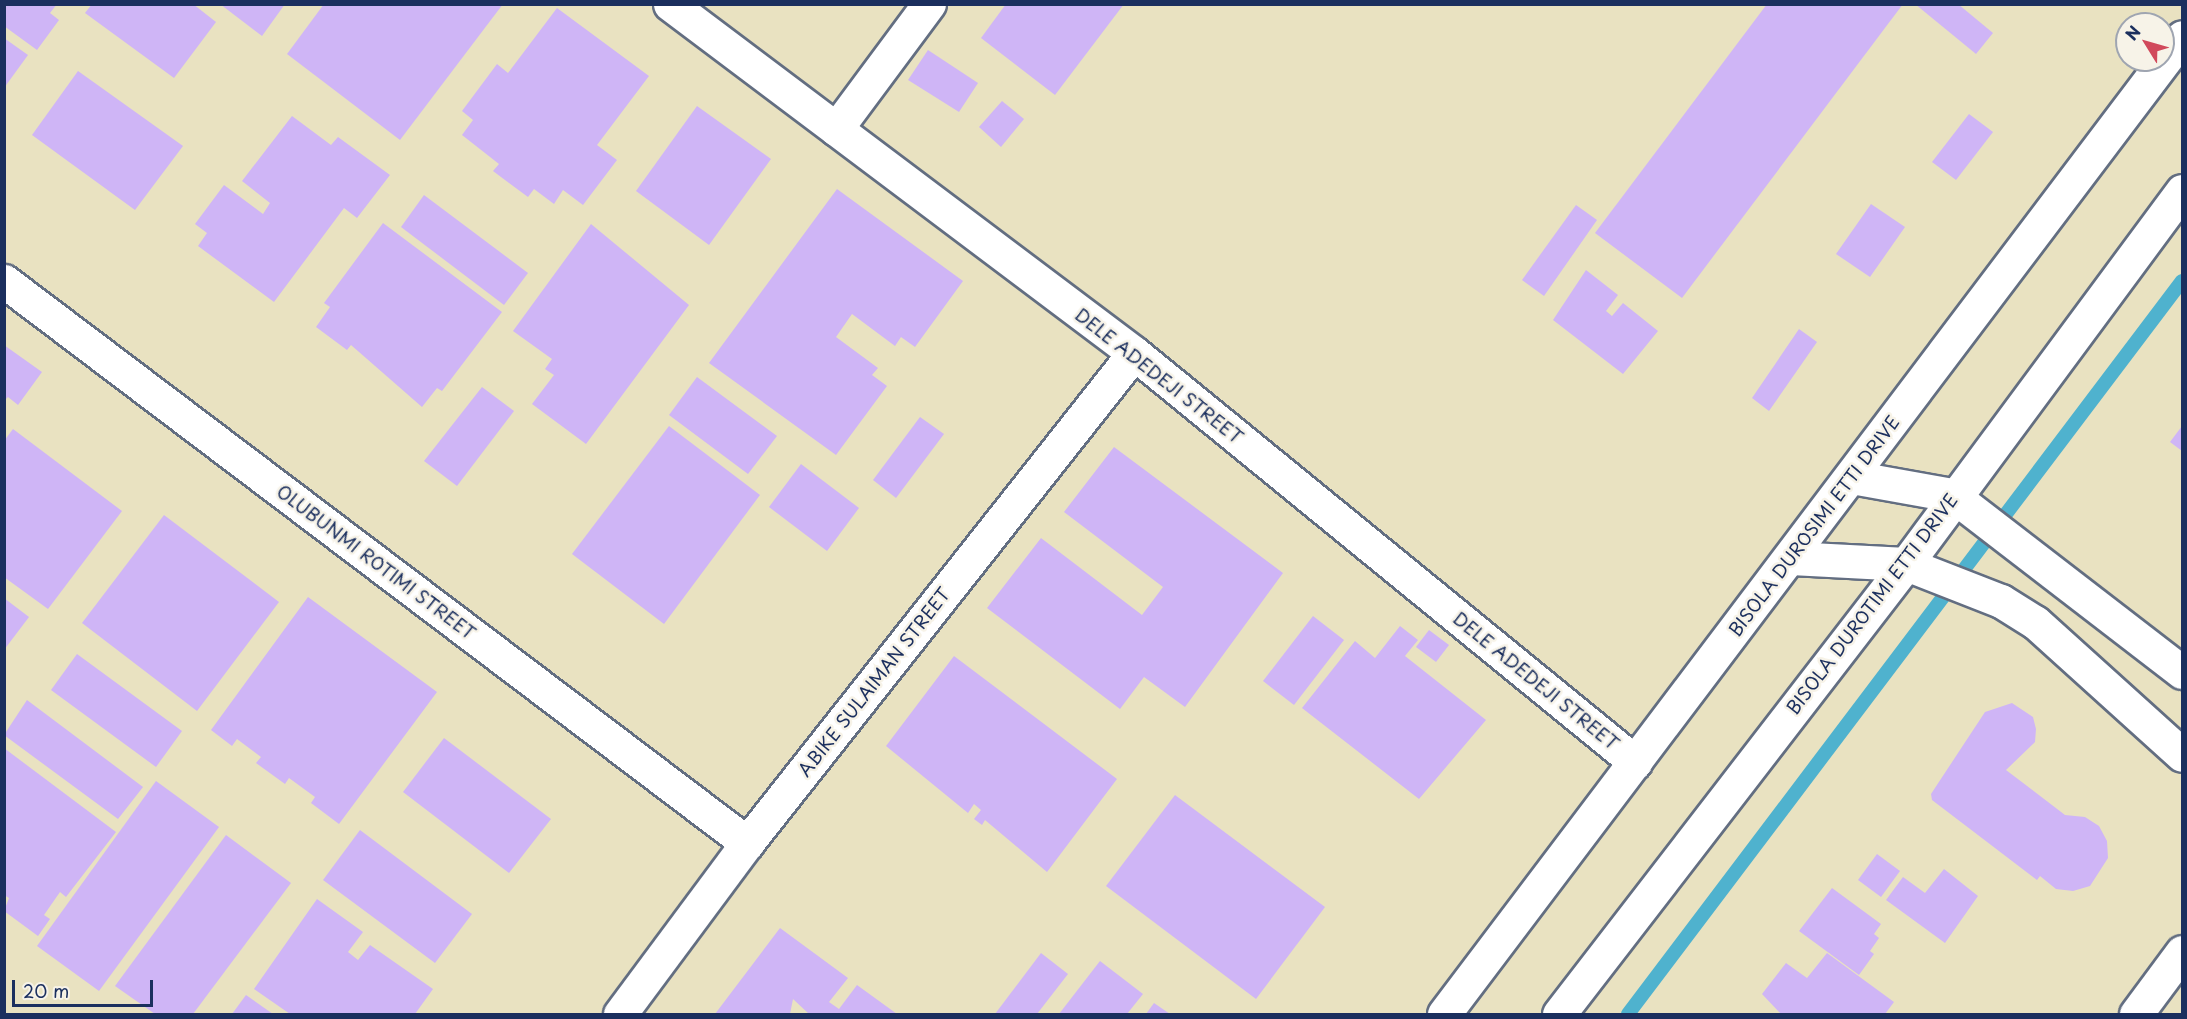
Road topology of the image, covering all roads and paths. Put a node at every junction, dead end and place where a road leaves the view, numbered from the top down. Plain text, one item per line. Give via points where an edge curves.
1 (670, 4) edge
2 (929, 4) edge
3 (2182, 37) edge
4 (836, 129) junction
5 (2182, 191) edge
6 (4, 281) edge
7 (1134, 353) junction
8 (1851, 477) junction
9 (1953, 495) junction
10 (1791, 558) junction
11 (1906, 564) junction
12 (2182, 672) edge
13 (2182, 755) edge
14 (1635, 762) junction
15 (747, 843) junction
16 (2182, 952) edge
17 (620, 1014) edge
18 (1444, 1014) edge
19 (1559, 1014) edge
20 (2136, 1014) edge

1 - 4 street, DELE ADEDEJI STREET
2 - 4 street
3 - 8 street, BISOLA DUROSIMI ETTI DRIVE
4 - 7 street, DELE ADEDEJI STREET
5 - 9 street, BISOLA DUROTIMI ETTI DRIVE
6 - 15 street, OLUBUNMI ROTIMI STREET
7 - 14 street, DELE ADEDEJI STREET
7 - 15 street, ABIKE SULAIMAN STREET
8 - 9 street
8 - 10 street, BISOLA DUROSIMI ETTI DRIVE
9 - 11 street, BISOLA DUROTIMI ETTI DRIVE
9 - 12 street via 1999,526
10 - 11 street
10 - 14 street, BISOLA DUROSIMI ETTI DRIVE
11 - 13 street via 1971,587 2035,622
11 - 19 street, BISOLA DUROTIMI ETTI DRIVE
14 - 18 street, BISOLA DUROSIMI ETTI DRIVE
15 - 17 street, ABIKE SULAIMAN STREET
16 - 20 street

